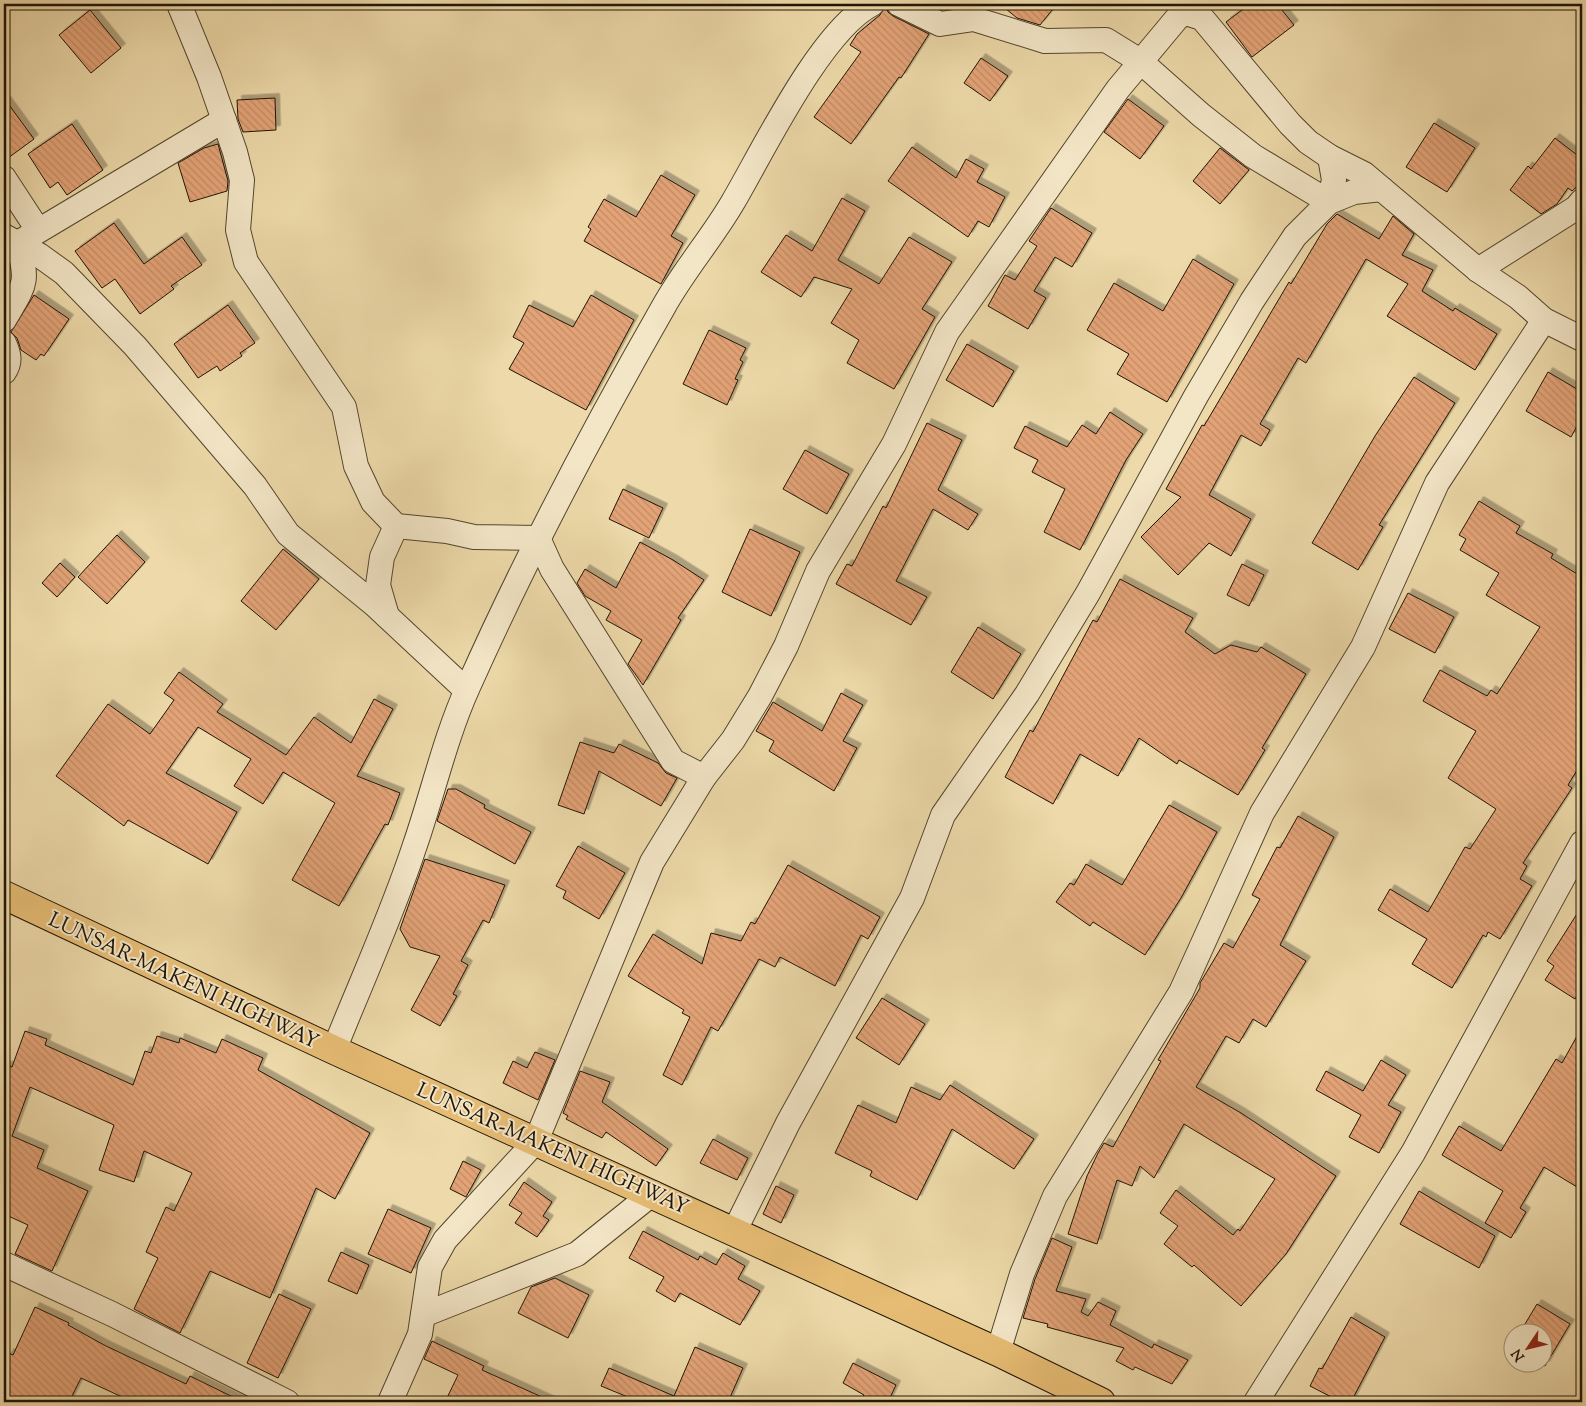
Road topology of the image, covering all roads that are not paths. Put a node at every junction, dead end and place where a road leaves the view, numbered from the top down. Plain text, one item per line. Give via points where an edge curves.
1 (179, 4) edge
2 (872, 4) edge
3 (899, 4) edge
4 (1140, 61) junction
5 (224, 120) junction
6 (1330, 157) junction
7 (4, 178) edge
8 (1382, 189) junction
9 (1582, 201) edge
10 (1328, 202) junction
11 (38, 230) junction
12 (11, 239) edge
13 (1478, 270) junction
14 (4, 320) edge
15 (1544, 320) junction
16 (1582, 339) edge
17 (4, 343) edge
18 (4, 372) edge
19 (396, 526) junction
20 (538, 538) junction
21 (387, 616) junction
22 (466, 690) junction
23 (704, 777) junction
24 (1582, 843) edge
25 (4, 895) edge
26 (334, 1050) junction
27 (536, 1141) junction
28 (653, 1193) junction
29 (735, 1230) junction
30 (4, 1264) edge
31 (423, 1315) junction
32 (998, 1352) junction
33 (274, 1399) edge
34 (390, 1402) edge
35 (1101, 1402) edge
36 (1256, 1402) edge

1 - 5 street
2 - 20 street via 861,9 836,36 802,83 719,227 665,302
3 - 4 street via 940,24 974,19 1045,41 1106,40
4 - 6 street via 1178,17 1186,13 1202,18 1290,124
4 - 10 street via 1253,156
4 - 23 street via 948,332 894,444 818,570 786,646 760,696
5 - 11 street
5 - 19 street via 242,180 238,230 246,262 344,407 356,466 373,502
6 - 8 street via 1364,174
6 - 10 street via 1334,180
7 - 11 street
8 - 10 street via 1354,192
8 - 13 street
9 - 13 street via 1576,208
10 - 29 street via 1295,236 1252,301 1088,593 1027,694 943,815 912,898 788,1123
11 - 12 street
12 - 14 street via 26,275
12 - 21 street via 64,273 135,346 255,486 288,534
13 - 15 street via 1518,297
15 - 16 street
15 - 32 street via 1437,483 1363,647 1262,813 1181,992 1055,1196 1022,1274
17 - 18 street via 8,366
19 - 20 street via 474,537
19 - 21 street via 382,557 378,585
20 - 22 street
20 - 23 street via 552,569 673,761
21 - 22 street
22 - 26 street via 415,846
23 - 27 street via 652,862
24 - 36 street via 1412,1153
25 - 26 main road, LUNSAR-MAKENI HIGHWAY
26 - 27 main road, LUNSAR-MAKENI HIGHWAY
27 - 28 main road, LUNSAR-MAKENI HIGHWAY
27 - 31 street via 445,1240 430,1267
28 - 29 main road, LUNSAR-MAKENI HIGHWAY
28 - 31 street via 577,1254
29 - 32 main road, LUNSAR-MAKENI HIGHWAY
30 - 33 street via 112,1314
31 - 34 street via 420,1334
32 - 35 main road, LUNSAR-MAKENI HIGHWAY

